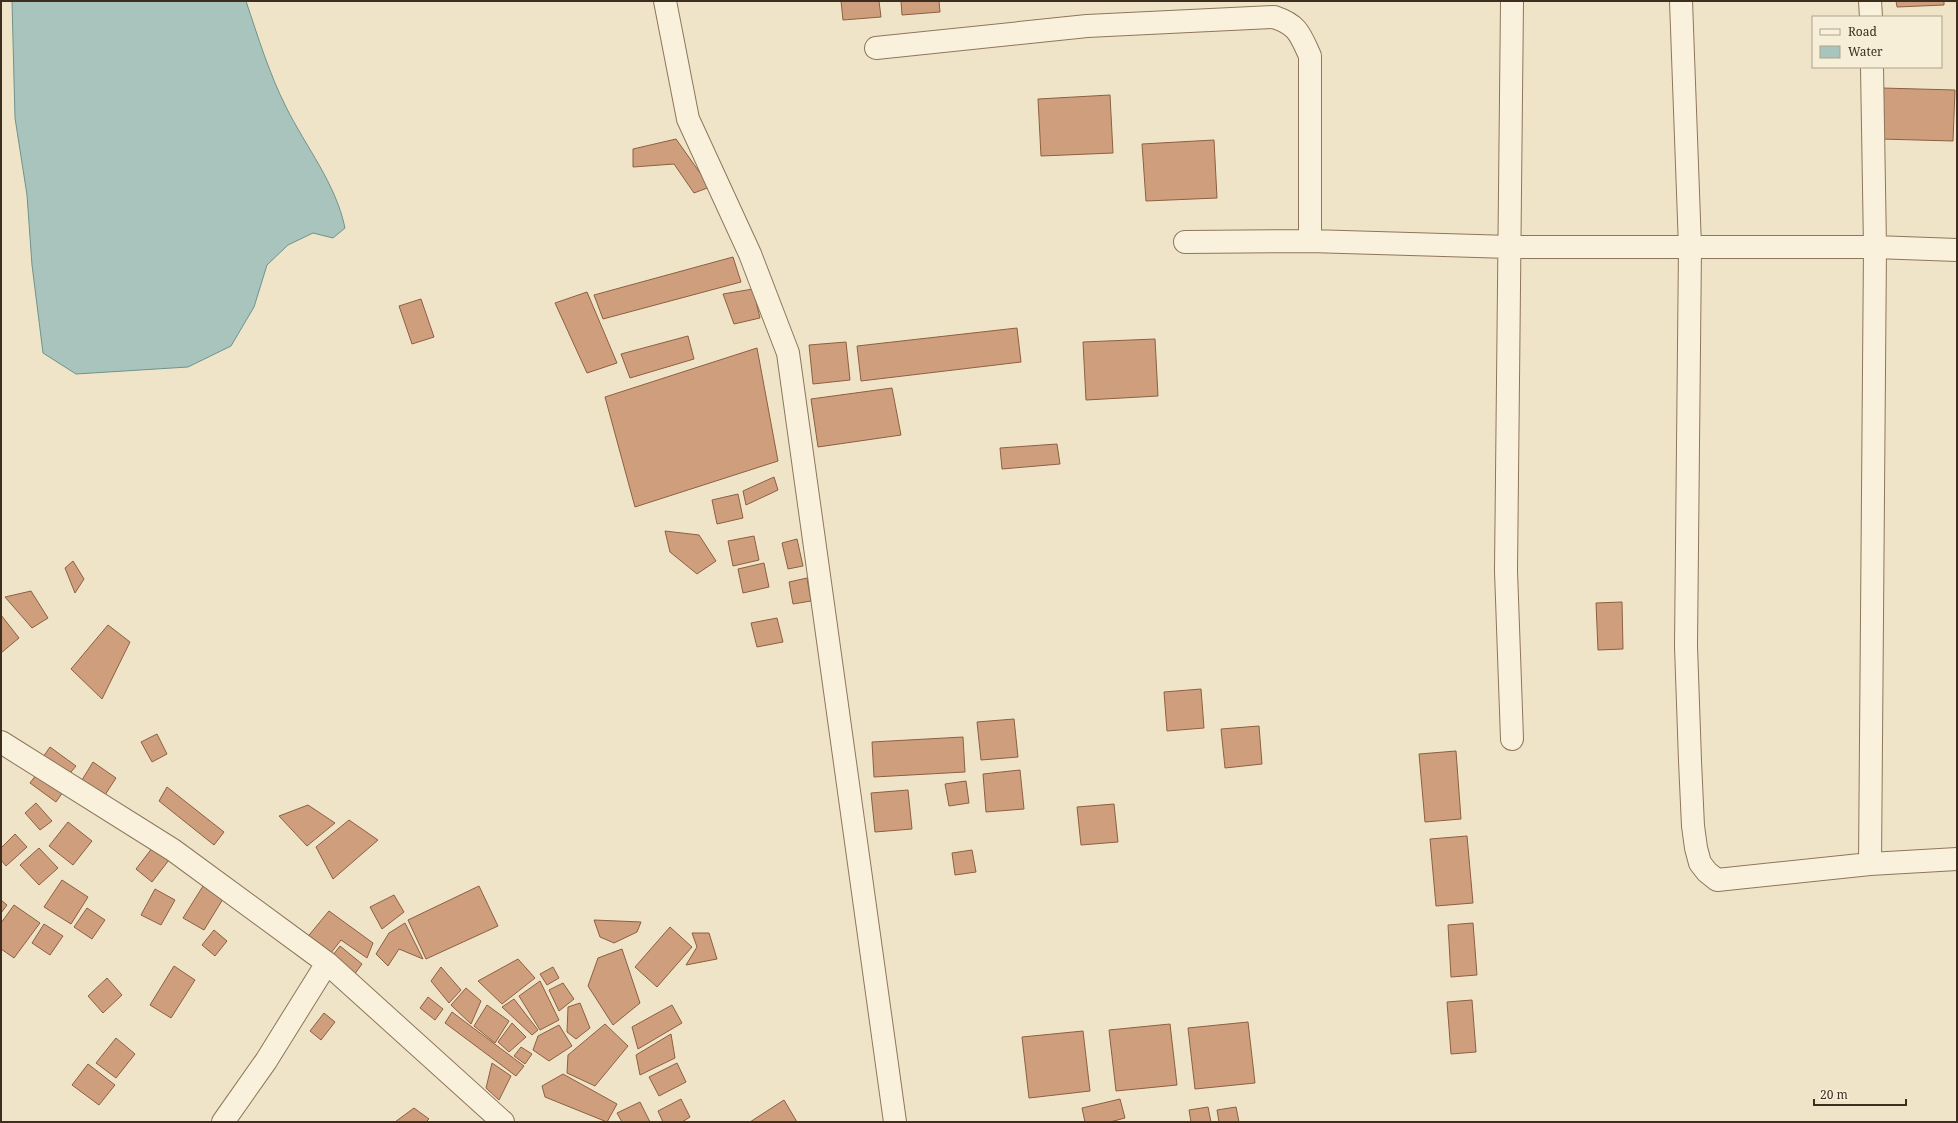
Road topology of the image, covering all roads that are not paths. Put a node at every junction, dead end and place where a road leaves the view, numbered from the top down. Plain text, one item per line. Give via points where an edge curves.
1 (665, 1) edge
2 (1512, 1) edge
3 (1681, 1) edge
4 (1870, 1) edge
5 (1871, 16) edge
6 (876, 48) dead end
7 (1872, 68) edge
8 (1310, 241) junction
9 (1185, 242) dead end
10 (1510, 246) junction
11 (1690, 247) junction
12 (1876, 247) junction
13 (1957, 250) edge
14 (1512, 739) dead end
15 (1, 742) edge
16 (1957, 859) edge
17 (1870, 864) junction
18 (327, 963) junction
19 (223, 1122) edge
20 (503, 1122) edge
21 (895, 1122) edge

1 - 21 street via 688,119 750,254 788,353
2 - 10 street
3 - 11 street
4 - 5 street
6 - 8 street via 1087,26 1274,17 1288,22 1300,33 1310,56
7 - 12 street
8 - 9 street
8 - 10 street
10 - 11 street
10 - 14 street via 1506,570
11 - 12 street
11 - 17 street via 1686,646 1693,826 1700,863 1706,872 1717,880
12 - 13 street
12 - 17 street
15 - 18 street via 173,850
16 - 17 street
18 - 19 street via 266,1061
18 - 20 street

